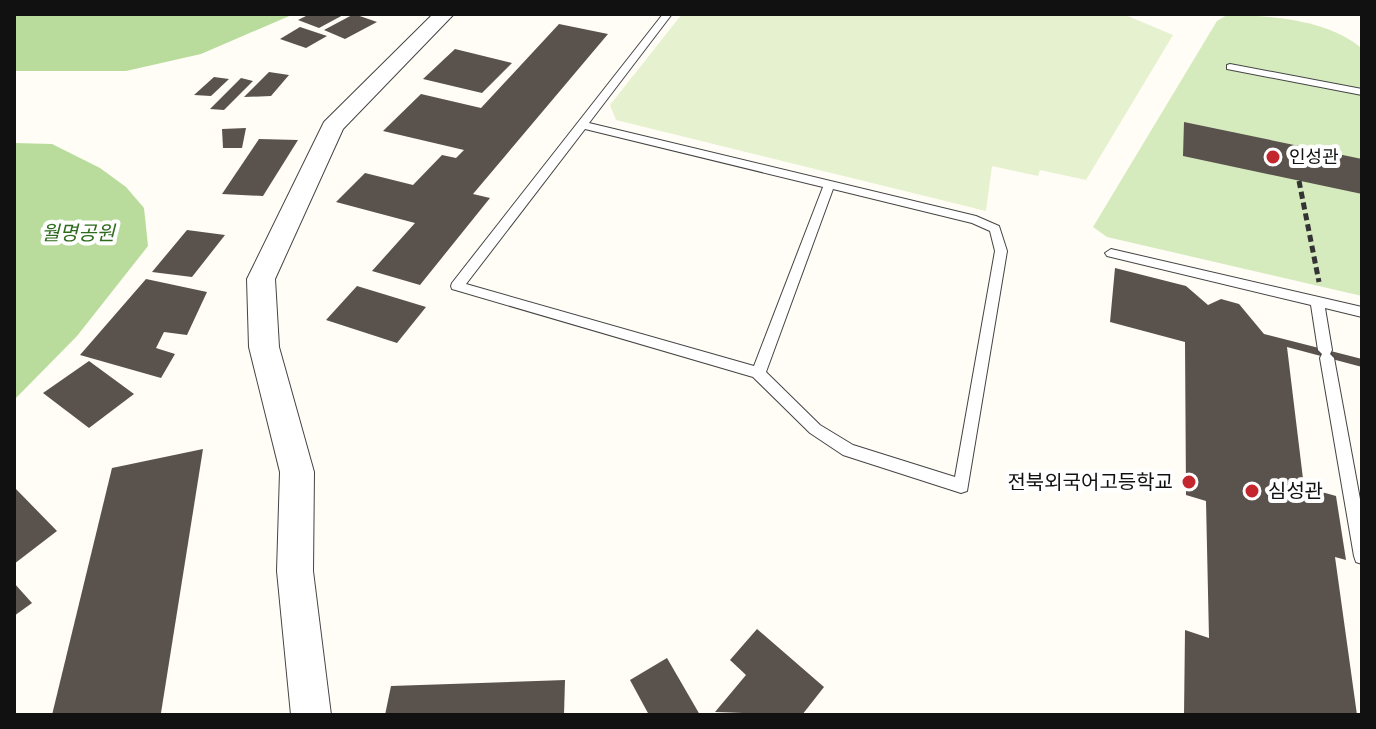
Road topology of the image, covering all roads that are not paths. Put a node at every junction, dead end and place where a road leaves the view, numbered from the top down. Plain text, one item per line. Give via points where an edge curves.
1 (444, 14) edge
2 (668, 14) edge
3 (1230, 67) dead end
4 (1362, 92) edge
5 (582, 125) junction
6 (829, 185) junction
7 (1111, 253) dead end
8 (1320, 302) junction
9 (1362, 312) edge
10 (758, 373) junction
11 (1362, 556) edge
12 (311, 715) edge

1 - 12 street via 332,127 261,279 264,347 297,472 295,571
2 - 5 lane
3 - 4 lane
5 - 6 lane
5 - 10 lane via 457,286
6 - 10 lane
6 - 10 lane via 976,220 1000,236 961,486 848,450 815,429
7 - 8 lane
8 - 9 lane
8 - 11 lane

